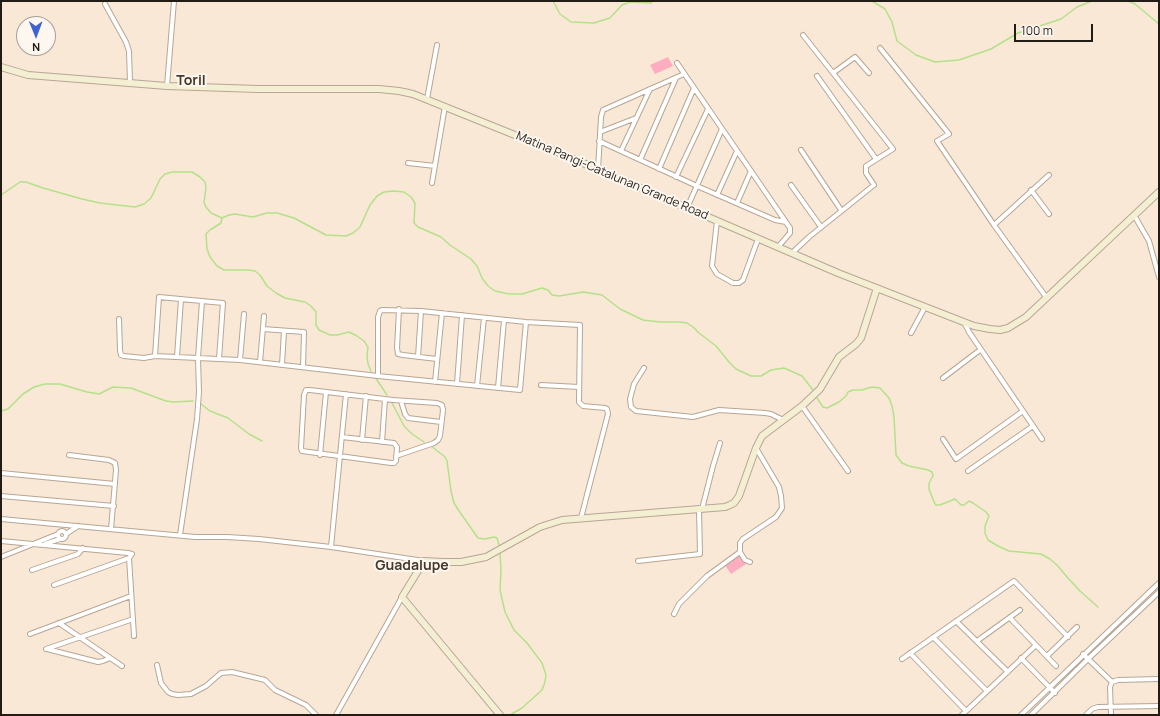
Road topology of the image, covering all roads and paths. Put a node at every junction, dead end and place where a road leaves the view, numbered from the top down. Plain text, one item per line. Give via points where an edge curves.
1 (174, 1) edge
2 (105, 4) dead end
3 (803, 35) dead end
4 (437, 45) dead end
5 (880, 48) dead end
6 (677, 63) dead end
7 (1, 68) edge
8 (833, 73) junction
9 (869, 73) dead end
10 (684, 74) junction
11 (817, 76) dead end
12 (676, 78) junction
13 (130, 83) junction
14 (167, 86) junction
15 (694, 88) junction
16 (650, 89) junction
17 (427, 99) junction
18 (445, 106) junction
19 (708, 109) junction
20 (636, 118) junction
21 (722, 129) junction
22 (600, 132) junction
23 (599, 141) junction
24 (801, 150) dead end
25 (621, 151) junction
26 (737, 151) junction
27 (640, 160) junction
28 (876, 160) junction
29 (408, 163) dead end
30 (434, 166) junction
31 (659, 169) junction
32 (598, 170) junction
33 (751, 171) junction
34 (1049, 175) dead end
35 (676, 177) junction
36 (432, 183) dead end
37 (791, 185) dead end
38 (696, 186) junction
39 (1031, 190) junction
40 (1159, 192) edge
41 (717, 195) junction
42 (737, 203) junction
43 (687, 208) junction
44 (841, 210) junction
45 (1049, 214) dead end
46 (1134, 215) junction
47 (717, 221) junction
48 (786, 222) junction
49 (994, 225) junction
50 (821, 227) junction
51 (758, 239) junction
52 (778, 247) junction
53 (792, 253) junction
54 (1159, 277) edge
55 (877, 288) junction
56 (1046, 297) junction
57 (181, 299) junction
58 (202, 301) junction
59 (925, 308) junction
60 (399, 309) junction
61 (420, 311) junction
62 (442, 313) junction
63 (244, 314) dead end
64 (462, 315) junction
65 (264, 316) dead end
66 (484, 318) junction
67 (119, 319) dead end
68 (504, 320) junction
69 (526, 322) junction
70 (964, 322) junction
71 (263, 329) junction
72 (284, 330) junction
73 (911, 333) dead end
74 (980, 350) junction
75 (155, 356) junction
76 (177, 357) junction
77 (418, 357) junction
78 (198, 358) junction
79 (219, 359) junction
80 (437, 359) junction
81 (240, 360) junction
82 (260, 362) junction
83 (282, 365) junction
84 (302, 367) junction
85 (644, 368) dead end
86 (378, 376) junction
87 (943, 378) dead end
88 (436, 382) junction
89 (457, 384) junction
90 (541, 385) dead end
91 (477, 386) junction
92 (579, 387) junction
93 (498, 388) junction
94 (326, 392) junction
95 (346, 394) junction
96 (366, 396) junction
97 (385, 399) junction
98 (401, 401) junction
99 (802, 406) junction
100 (1023, 411) junction
101 (783, 420) junction
102 (441, 422) junction
103 (1033, 426) junction
104 (342, 437) junction
105 (943, 439) dead end
106 (1042, 439) dead end
107 (362, 440) junction
108 (382, 442) junction
109 (720, 443) dead end
110 (756, 448) junction
111 (69, 455) dead end
112 (320, 455) junction
113 (396, 456) junction
114 (340, 457) junction
115 (848, 471) dead end
116 (968, 471) dead end
117 (1, 473) edge
118 (115, 484) junction
119 (1, 496) edge
120 (114, 506) junction
121 (701, 509) junction
122 (581, 518) junction
123 (1, 519) edge
124 (63, 525) junction
125 (78, 526) junction
126 (111, 529) junction
127 (64, 532) junction
128 (180, 535) junction
129 (59, 536) junction
130 (1, 541) edge
131 (34, 544) junction
132 (44, 545) junction
133 (331, 547) junction
134 (83, 548) junction
135 (740, 552) junction
136 (1, 556) edge
137 (129, 558) junction
138 (424, 560) junction
139 (638, 562) dead end
140 (750, 562) dead end
141 (32, 570) dead end
142 (1159, 583) edge
143 (54, 585) dead end
144 (1159, 592) edge
145 (131, 596) junction
146 (402, 597) junction
147 (1020, 610) dead end
148 (674, 614) dead end
149 (1010, 618) junction
150 (133, 619) junction
151 (956, 621) junction
152 (60, 623) junction
153 (1077, 628) dead end
154 (30, 634) dead end
155 (134, 636) dead end
156 (1068, 636) junction
157 (933, 637) junction
158 (80, 638) junction
159 (977, 641) junction
160 (1036, 645) junction
161 (910, 653) junction
162 (1083, 654) junction
163 (1047, 656) junction
164 (110, 658) junction
165 (1021, 658) junction
166 (902, 659) dead end
167 (1088, 659) junction
168 (157, 665) dead end
169 (122, 666) dead end
170 (1056, 666) dead end
171 (1008, 672) junction
172 (1159, 679) edge
173 (1112, 682) junction
174 (1050, 688) junction
175 (987, 691) junction
176 (1055, 693) junction
177 (1159, 706) edge
178 (1110, 707) junction
179 (966, 711) junction
180 (316, 715) edge
181 (336, 715) edge
182 (500, 715) edge
183 (962, 715) edge
184 (1021, 715) edge
185 (1031, 715) edge
186 (1086, 715) edge
187 (1110, 715) edge

1 - 14 street
2 - 13 street via 129,51
3 - 8 street
4 - 17 street
5 - 49 street via 949,134 937,141
6 - 10 street
7 - 13 street, Matina Pangi-Catalunan Grande Road via 28,74
8 - 9 street via 855,57
8 - 28 street via 893,149
10 - 12 street
10 - 15 street
11 - 28 street
12 - 16 street
12 - 27 street
13 - 14 street, Matina Pangi-Catalunan Grande Road
14 - 17 street, Matina Pangi-Catalunan Grande Road via 379,89 406,92
15 - 19 street
15 - 31 street
16 - 20 street
16 - 22 street via 606,108 602,112
17 - 18 street, Matina Pangi-Catalunan Grande Road
18 - 30 street
18 - 32 street, Matina Pangi-Catalunan Grande Road
19 - 21 street
19 - 35 street
20 - 22 street
20 - 25 street
21 - 26 street
21 - 38 street
22 - 23 street
23 - 25 street
23 - 32 street
24 - 44 street
25 - 27 street
26 - 33 street
26 - 41 street
27 - 31 street
28 - 44 street via 866,168 866,173 874,185
29 - 30 street
30 - 36 street
31 - 35 street
32 - 43 street, Matina Pangi-Catalunan Grande Road
33 - 42 street
33 - 48 street
34 - 39 street
35 - 38 street
37 - 50 street
38 - 41 street
38 - 43 street
39 - 45 street
39 - 49 street
40 - 46 street, Matina Pangi-Catalunan Grande Road
41 - 42 street
42 - 48 street via 775,220
43 - 47 street, Matina Pangi-Catalunan Grande Road
44 - 50 street
46 - 54 street via 1149,241
46 - 56 street, Matina Pangi-Catalunan Grande Road
47 - 51 street, Matina Pangi-Catalunan Grande Road
47 - 51 street via 712,266 716,274 733,283 743,280
48 - 52 street via 791,232
49 - 56 street
50 - 53 street
51 - 52 street, Matina Pangi-Catalunan Grande Road
52 - 53 street, Matina Pangi-Catalunan Grande Road
53 - 55 street, Matina Pangi-Catalunan Grande Road
55 - 59 street, Matina Pangi-Catalunan Grande Road
55 - 99 street via 861,338 839,357 820,389
56 - 70 street, Matina Pangi-Catalunan Grande Road via 1026,317 1008,328 990,329
57 - 58 street
57 - 75 street via 159,297
57 - 76 street
58 - 78 street
58 - 79 street via 223,303
59 - 70 street, Matina Pangi-Catalunan Grande Road
59 - 73 street
60 - 61 street
60 - 77 street via 397,351 401,355
60 - 86 street via 382,310 378,314
61 - 62 street
61 - 77 street
62 - 64 street
62 - 80 street
63 - 81 street
64 - 66 street
64 - 89 street
65 - 71 street
66 - 68 street
66 - 91 street
67 - 75 street via 121,355 138,358
68 - 69 street
68 - 93 street
69 - 92 street via 580,325
69 - 93 street via 520,390
70 - 74 street
71 - 72 street
71 - 82 street
72 - 83 street
72 - 84 street via 304,332
74 - 87 street
74 - 100 street
75 - 76 street
76 - 78 street
77 - 80 street
78 - 79 street
78 - 128 street via 197,419
79 - 81 street
80 - 88 street
81 - 82 street
82 - 83 street
83 - 84 street
84 - 86 street
85 - 101 street via 634,384 630,399 631,407 636,411 693,417 719,410 759,412
86 - 88 street
88 - 89 street
89 - 91 street
90 - 92 street
91 - 93 street
92 - 122 street via 580,404 605,408 608,414
94 - 95 street
94 - 112 street
94 - 112 street via 308,390 304,395 301,450
95 - 96 street
95 - 104 street
96 - 97 street
96 - 107 street
97 - 98 street
97 - 108 street
98 - 102 street via 408,418
98 - 102 street via 440,404 443,407
99 - 101 street
99 - 115 street
100 - 103 street
100 - 105 street via 956,460
101 - 110 street via 762,436
102 - 113 street via 440,436 436,441
103 - 106 street
103 - 116 street
104 - 107 street
104 - 114 street
107 - 108 street
108 - 113 street via 396,444
109 - 121 street
110 - 121 street via 736,500 725,507
110 - 135 street via 779,487 782,508 776,517 743,539 739,545
111 - 118 street via 115,463
112 - 114 street
113 - 114 street via 393,464
114 - 133 street
117 - 118 street
118 - 120 street
119 - 120 street
120 - 126 street
121 - 122 street
121 - 139 street via 700,554
122 - 138 street via 545,525 486,557 472,561
123 - 124 street
124 - 125 street
124 - 127 street
125 - 126 street
125 - 127 street
126 - 128 street
127 - 129 street via 60,532
127 - 129 street via 65,538
128 - 133 street
129 - 131 street
129 - 132 street
130 - 131 street
131 - 132 street
131 - 136 street
132 - 134 street
133 - 138 street
134 - 137 street via 130,553 132,556
134 - 141 street via 78,554
135 - 140 street via 745,560
135 - 148 street via 707,576 679,604
137 - 143 street
137 - 145 street
138 - 146 street
142 - 162 street
144 - 167 street
145 - 150 street
145 - 152 street
146 - 181 street
146 - 182 street
147 - 149 street
149 - 159 street
149 - 160 street
150 - 155 street
150 - 158 street
151 - 156 street via 1014,581
151 - 157 street
151 - 159 street
152 - 154 street
152 - 158 street
153 - 156 street
156 - 163 street
157 - 161 street
157 - 175 street
158 - 164 street
158 - 164 street via 46,649 98,662
159 - 171 street
160 - 163 street
160 - 165 street
161 - 166 street
161 - 179 street
162 - 167 street
162 - 174 street
163 - 170 street
164 - 169 street
165 - 171 street
165 - 174 street
167 - 173 street
167 - 176 street
168 - 180 street via 161,683 172,694 191,694 206,686 221,673 232,672 266,680 275,690 306,705
171 - 175 street
172 - 173 street
173 - 178 street
174 - 176 street
174 - 184 street
175 - 179 street
176 - 185 street
177 - 178 street
178 - 186 street via 1096,708
178 - 187 street
179 - 183 street

